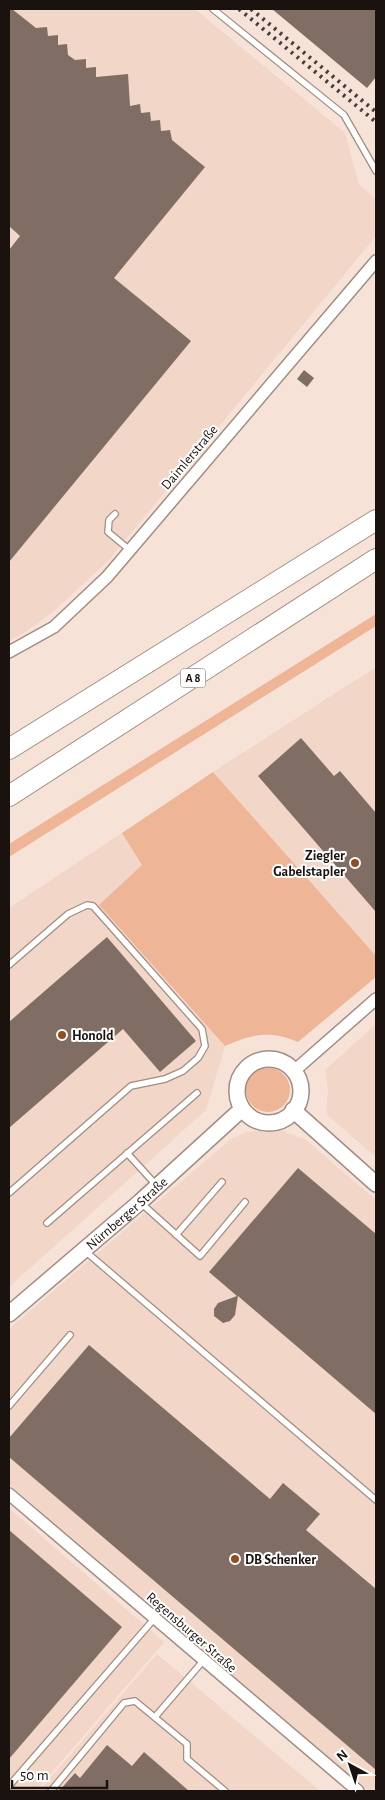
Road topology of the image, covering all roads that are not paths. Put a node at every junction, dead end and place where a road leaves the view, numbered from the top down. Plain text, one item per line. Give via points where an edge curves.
1 (213, 9) edge
2 (376, 171) edge
3 (376, 261) edge
4 (114, 514) dead end
5 (376, 520) edge
6 (131, 551) junction
7 (376, 559) edge
8 (9, 652) edge
9 (9, 749) edge
10 (9, 796) edge
11 (9, 965) edge
12 (376, 999) edge
13 (294, 1071) junction
14 (197, 1093) dead end
15 (242, 1109) junction
16 (293, 1110) junction
17 (128, 1153) junction
18 (222, 1182) dead end
19 (376, 1184) edge
20 (157, 1186) junction
21 (9, 1193) edge
22 (140, 1202) junction
23 (245, 1202) dead end
24 (47, 1223) dead end
25 (176, 1235) junction
26 (84, 1249) junction
27 (9, 1314) edge
28 (70, 1335) dead end
29 (9, 1406) edge
30 (9, 1494) edge
31 (376, 1500) edge
32 (154, 1619) junction
33 (202, 1661) junction
34 (154, 1717) junction
35 (9, 1786) edge
36 (351, 1789) edge
37 (51, 1791) edge
38 (225, 1791) edge

1 - 2 lane via 344,115
3 - 6 street, Daimlerstraße
4 - 6 lane via 109,520 108,532
5 - 9 highway
6 - 8 street, Daimlerstraße via 54,627
7 - 10 highway, A 8
11 - 21 lane via 68,914 87,905 93,906 202,1029 205,1046 183,1072 131,1086
12 - 13 street
13 - 15 street via 275,1060 254,1062 245,1069 237,1088
13 - 16 street via 300,1098
14 - 17 lane
15 - 16 street via 250,1117 271,1122 282,1120
15 - 20 street, Nürnberger Straße
16 - 19 street
17 - 20 lane
17 - 24 lane
18 - 25 lane
20 - 22 street, Nürnberger Straße
22 - 25 lane
22 - 26 street, Nürnberger Straße
23 - 25 lane via 200,1256
26 - 27 street, Nürnberger Straße
26 - 31 lane
28 - 29 lane
30 - 32 street, Regensburger Straße
32 - 33 street, Regensburger Straße
32 - 35 lane
33 - 34 lane
33 - 36 street, Regensburger Straße
34 - 37 lane via 135,1701 124,1703
34 - 38 lane via 187,1744 187,1759

